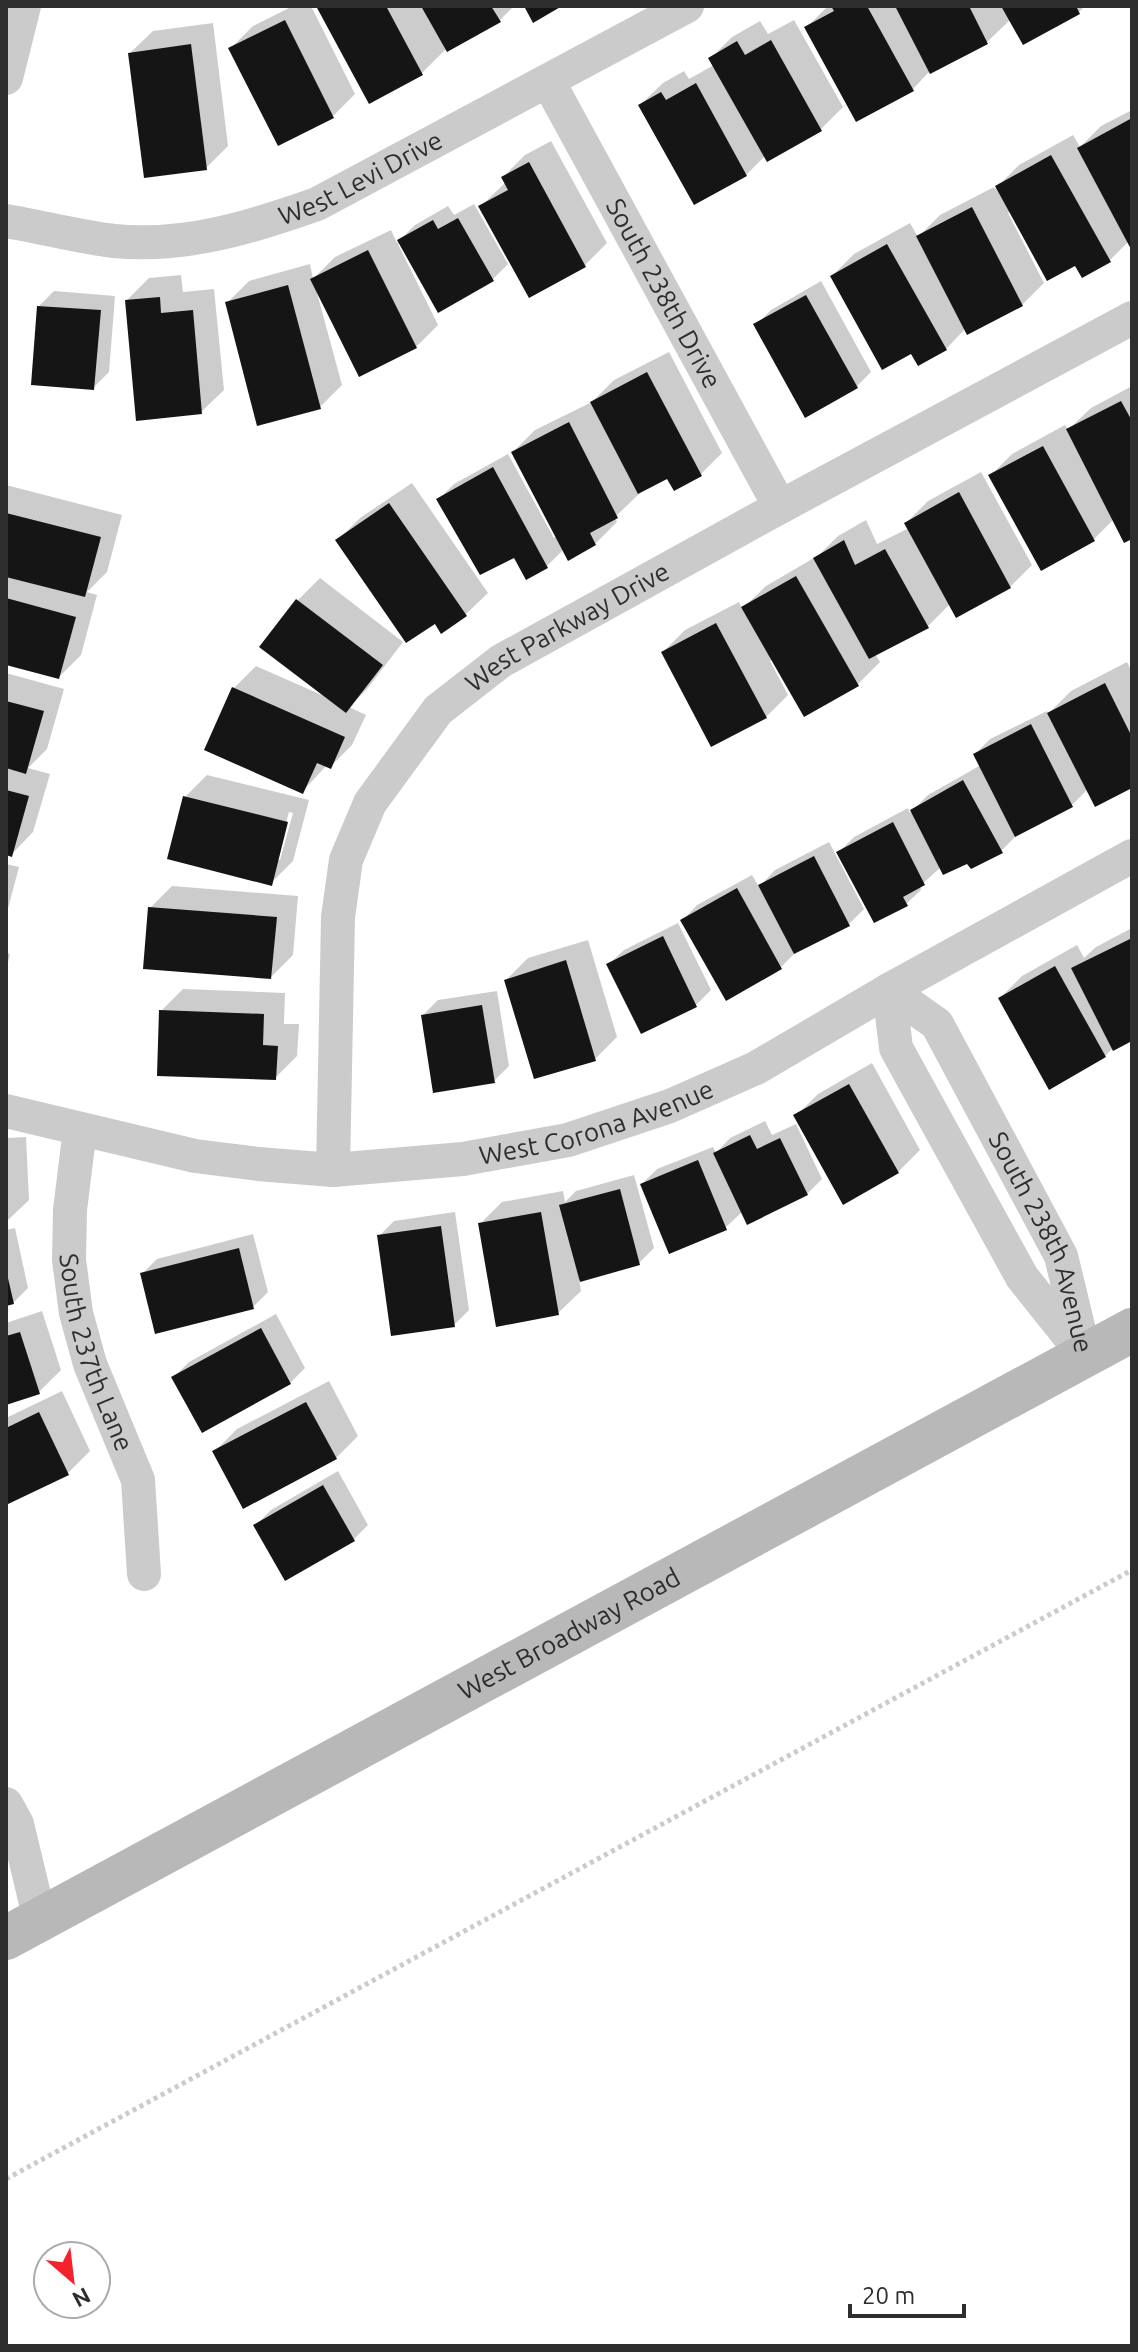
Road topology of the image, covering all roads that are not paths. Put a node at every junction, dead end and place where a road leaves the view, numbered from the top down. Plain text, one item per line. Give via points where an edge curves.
1 (24, 6) edge
2 (687, 6) edge
3 (6, 78) edge
4 (548, 81) junction
5 (6, 221) edge
6 (1132, 318) edge
7 (780, 507) junction
8 (1132, 856) edge
9 (889, 990) junction
10 (6, 1111) edge
11 (80, 1129) junction
12 (333, 1170) junction
13 (1132, 1330) edge
14 (1085, 1355) junction
15 (144, 1574) dead end
16 (6, 1804) edge
17 (6, 1884) edge
18 (23, 1929) edge

1 - 3 street
2 - 4 street, West Levi Drive
4 - 5 street, West Levi Drive via 317,204 253,226 179,241 115,241
4 - 7 street, South 238th Drive
6 - 7 street, West Parkway Drive
7 - 12 street, West Parkway Drive via 501,661 438,710 370,803 346,860 338,917
8 - 9 street, West Corona Avenue
9 - 12 street, West Corona Avenue via 756,1068 670,1106 568,1140 463,1159
9 - 14 street, South 238th Avenue via 896,1048 1022,1277
9 - 14 street, South 238th Avenue via 937,1024 952,1051 1061,1256
10 - 11 street, West Corona Avenue
11 - 12 street, West Corona Avenue via 195,1156
11 - 15 street, South 237th Lane via 70,1210 76,1313 90,1364 138,1480
13 - 14 main road, West Broadway Road
14 - 18 main road, West Broadway Road
16 - 18 street via 17,1824
17 - 18 street

